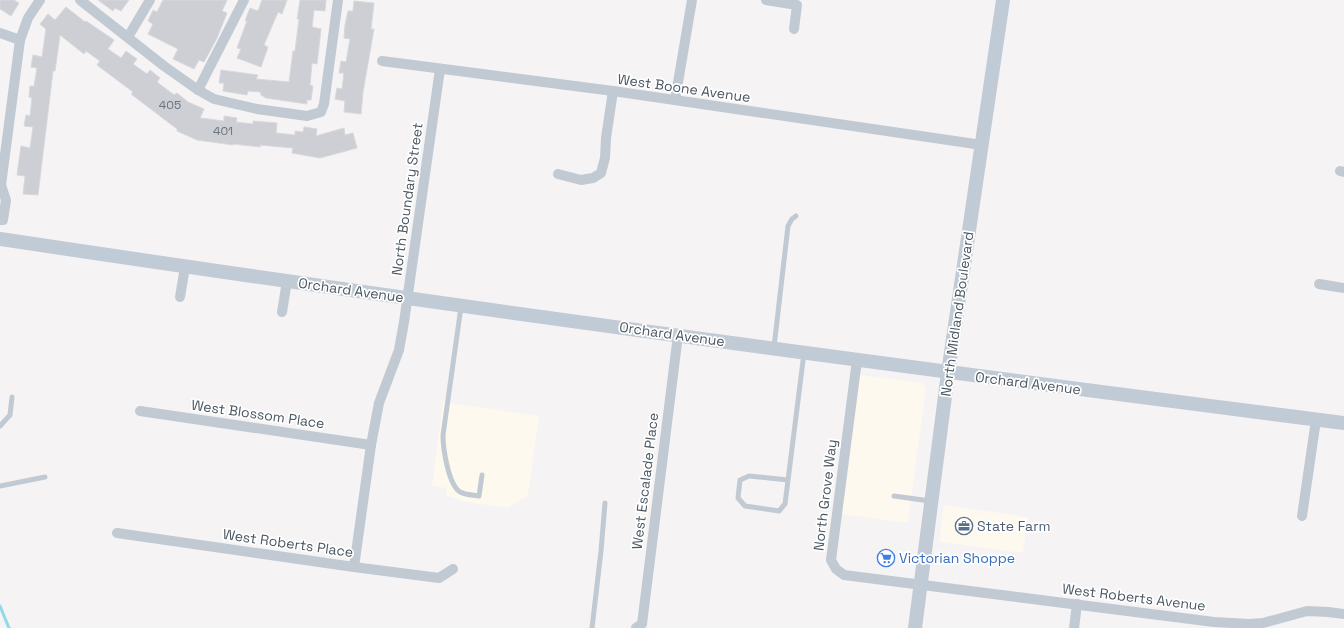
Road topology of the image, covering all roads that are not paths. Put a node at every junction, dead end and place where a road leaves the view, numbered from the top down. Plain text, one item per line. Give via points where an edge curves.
1 (40, 0) edge
2 (80, 0) edge
3 (150, 0) edge
4 (244, 0) edge
5 (338, 0) edge
6 (692, 0) edge
7 (766, 0) edge
8 (1003, 0) edge
9 (798, 2) edge
10 (794, 29) dead end
11 (0, 32) edge
12 (128, 37) junction
13 (20, 40) junction
14 (382, 61) dead end
15 (440, 68) junction
16 (198, 90) junction
17 (613, 91) junction
18 (675, 100) junction
19 (982, 145) junction
20 (558, 174) dead end
21 (0, 186) edge
22 (796, 216) dead end
23 (0, 220) edge
24 (0, 239) edge
25 (184, 267) junction
26 (287, 281) junction
27 (1319, 284) dead end
28 (1344, 288) edge
29 (180, 297) dead end
30 (408, 298) junction
31 (462, 306) junction
32 (282, 312) dead end
33 (678, 335) junction
34 (774, 348) junction
35 (804, 352) junction
36 (857, 360) junction
37 (948, 373) junction
38 (12, 397) dead end
39 (140, 411) dead end
40 (1316, 420) junction
41 (1344, 423) edge
42 (0, 426) edge
43 (371, 444) junction
44 (482, 475) dead end
45 (45, 477) dead end
46 (788, 480) junction
47 (0, 486) edge
48 (894, 496) dead end
49 (931, 501) junction
50 (605, 503) dead end
51 (1302, 516) dead end
52 (117, 532) dead end
53 (354, 567) junction
54 (453, 569) dead end
55 (920, 585) junction
56 (1077, 604) junction
57 (1344, 614) edge
58 (592, 628) edge
59 (636, 628) edge
60 (915, 628) edge
61 (1074, 628) edge

1 - 13 street via 28,18
2 - 12 street
3 - 12 street
4 - 16 street
5 - 16 street via 321,112 307,116 239,106 214,99
6 - 18 street
7 - 9 street
8 - 19 street, North Midland Boulevard
9 - 10 street
11 - 13 street
12 - 16 street
13 - 21 street
14 - 15 street, West Boone Avenue
15 - 17 street, West Boone Avenue
15 - 30 street, North Boundary Street
17 - 18 street, West Boone Avenue
17 - 20 street via 606,138 606,158 601,173 593,178 581,180
18 - 19 street, West Boone Avenue
19 - 37 street, North Midland Boulevard
21 - 23 street via 6,200 3,220
22 - 34 lane via 788,226
24 - 25 street, Orchard Avenue
25 - 26 street, Orchard Avenue
25 - 29 street
26 - 30 street, Orchard Avenue
26 - 32 street
27 - 28 street
30 - 31 street, Orchard Avenue
30 - 43 street, North Boundary Street via 399,350 379,403
31 - 33 street, Orchard Avenue
31 - 44 lane via 443,445 446,462 460,492 479,496
33 - 34 street, Orchard Avenue
33 - 59 street, West Escalade Place via 642,624
34 - 35 street, Orchard Avenue
35 - 36 street, Orchard Avenue
35 - 46 lane
36 - 37 street, Orchard Avenue
36 - 55 street, North Grove Way via 831,560 836,570 844,575
37 - 40 street, Orchard Avenue
37 - 49 street, North Midland Boulevard
38 - 42 lane via 10,415
39 - 43 street, West Blossom Place
40 - 41 street, Orchard Avenue
40 - 51 street
43 - 53 street, North Boundary Street
45 - 47 lane
46 - 46 lane via 785,504 779,511 745,506 738,498 740,480 749,476
48 - 49 lane
49 - 55 street, North Midland Boulevard
50 - 58 lane
52 - 53 street, West Roberts Place
53 - 54 street, West Roberts Place via 439,578
55 - 56 street, West Roberts Avenue
55 - 60 street, North Midland Boulevard
56 - 57 street, West Roberts Avenue via 1214,622 1249,624 1263,623 1307,611
56 - 61 street

